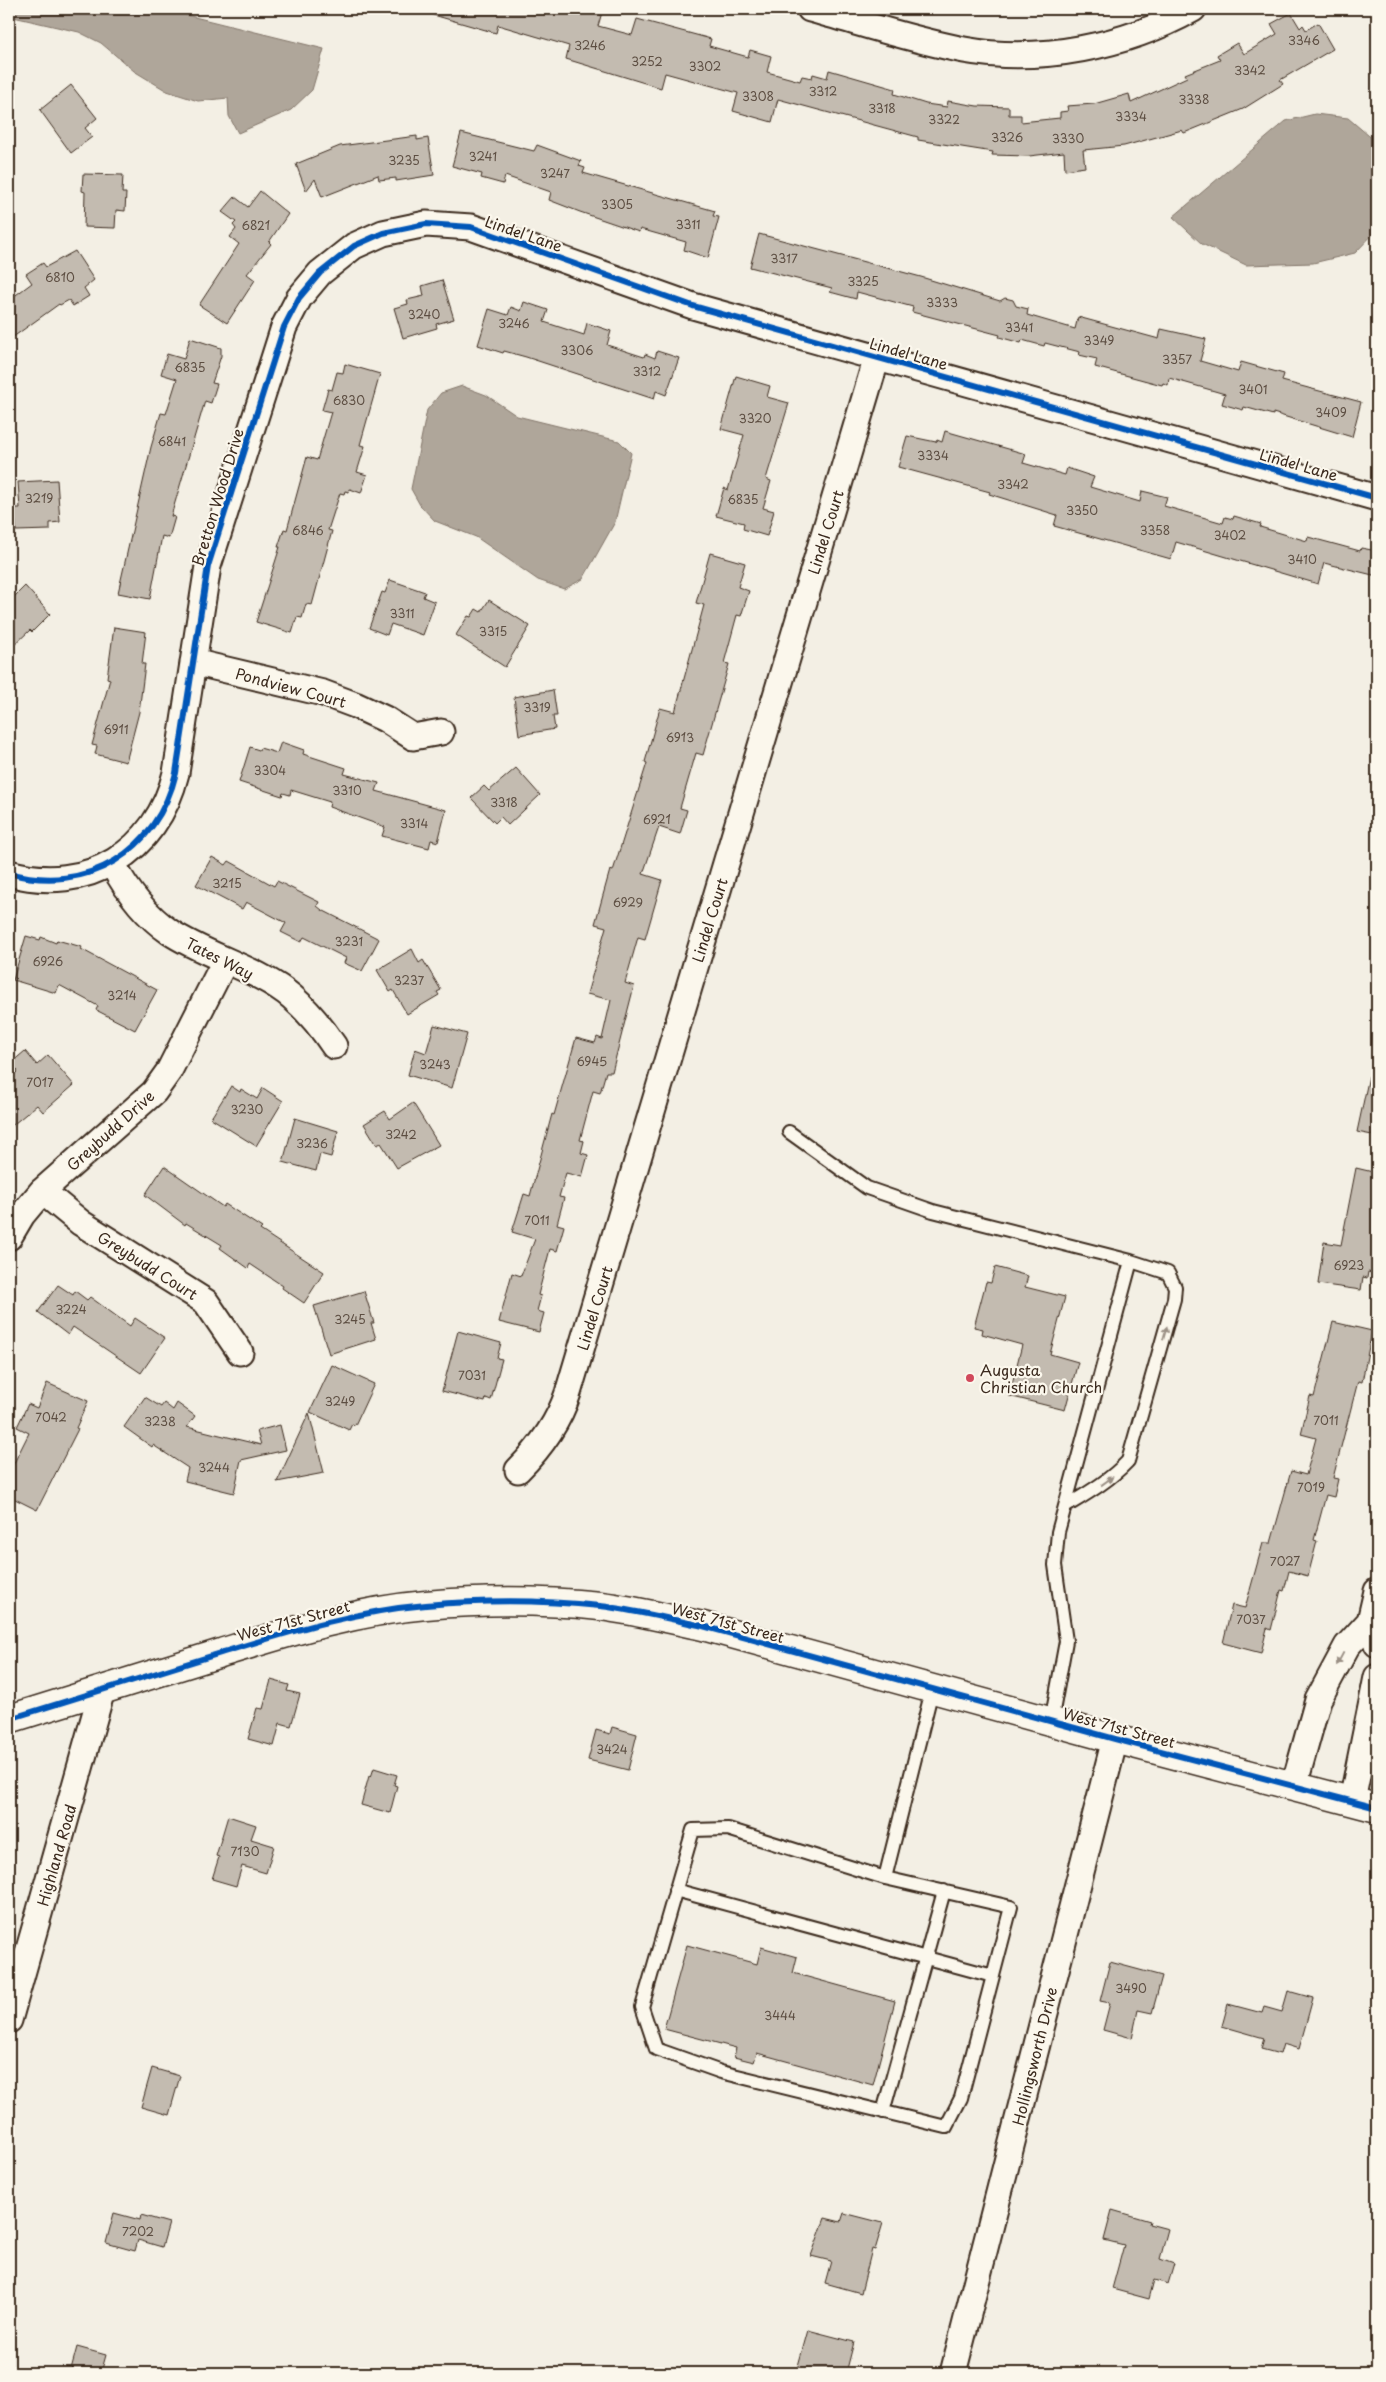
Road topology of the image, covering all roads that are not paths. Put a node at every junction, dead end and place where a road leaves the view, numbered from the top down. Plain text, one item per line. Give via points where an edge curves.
1 (810, 9) edge
2 (1193, 9) edge
3 (851, 14) edge
4 (438, 223) joint
5 (876, 357) junction
6 (1377, 498) edge
7 (193, 662) junction
8 (441, 732) dead end
9 (112, 862) junction
10 (9, 872) edge
11 (225, 961) junction
12 (334, 1046) dead end
13 (789, 1132) dead end
14 (42, 1192) junction
15 (9, 1237) edge
16 (1131, 1262) junction
17 (240, 1352) dead end
18 (518, 1470) dead end
19 (1065, 1506) junction
20 (1377, 1591) edge
21 (1373, 1632) edge
22 (1377, 1677) edge
23 (102, 1690) junction
24 (932, 1690) junction
25 (9, 1719) edge
26 (1051, 1722) junction
27 (1115, 1739) junction
28 (1294, 1786) junction
29 (1365, 1804) edge
30 (885, 1878) junction
31 (675, 1890) junction
32 (944, 1891) junction
33 (925, 1958) junction
34 (993, 1976) junction
35 (9, 2020) edge
36 (883, 2112) junction
37 (953, 2373) edge

1 - 3 street
2 - 3 street via 1165,23 1107,42 1066,51 1022,54 945,46
4 - 5 street, Lindel Lane via 471,227 693,306
4 - 7 street, Bretton Wood Drive via 383,233 354,246 320,273 302,294 289,317 280,336 215,538
5 - 6 street, Lindel Lane
5 - 18 street, Lindel Court via 566,1402 542,1444
7 - 8 street, Pondview Court via 323,693 355,704 413,737
7 - 9 street, Bretton Wood Drive via 169,799 149,832
9 - 10 street, Bretton Wood Drive via 57,880
9 - 11 street, Tates Way via 134,899 168,931
11 - 12 street, Tates Way via 291,997
11 - 14 street, Greybudd Drive via 169,1071 154,1092
13 - 16 lane via 867,1188 933,1211
14 - 15 street, Greybudd Drive via 22,1215
14 - 17 street, Greybudd Court via 82,1223 206,1302
16 - 19 lane
19 -> 16 lane via 1102,1485 1128,1461 1174,1299 1176,1287 1168,1273
19 - 26 lane via 1058,1532 1055,1566 1066,1641
20 - 21 street
21 -> 28 street via 1347,1646 1318,1700
22 - 29 street
23 - 24 main road, West 71st Street via 299,1628 351,1616 425,1605 501,1601 587,1605 651,1615 703,1626
23 - 25 main road, West 71st Street
23 - 35 street, Highland Road
24 - 26 main road, West 71st Street
24 - 30 lane
26 - 27 main road, West 71st Street
27 - 28 main road, West 71st Street
27 - 37 street, Hollingsworth Drive
28 - 29 main road, West 71st Street
30 - 31 lane via 728,1829 693,1830
30 - 32 lane
31 - 33 lane
31 - 36 lane via 642,2007 656,2049 721,2072
32 - 33 lane
32 - 34 lane via 1011,1906
33 - 34 lane
33 - 36 lane
34 - 36 lane via 961,2098 946,2127

